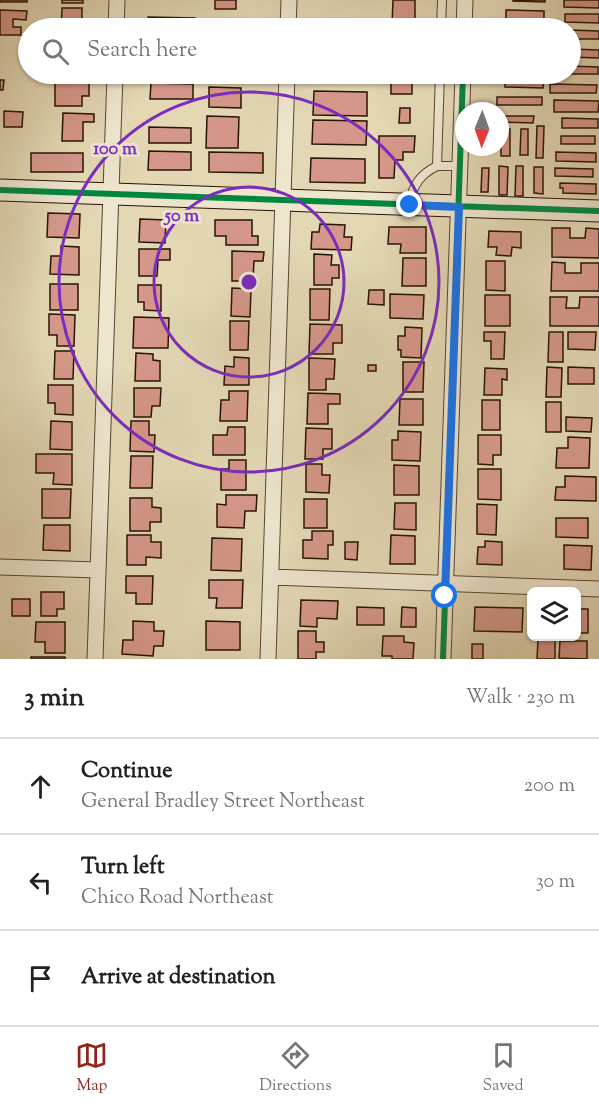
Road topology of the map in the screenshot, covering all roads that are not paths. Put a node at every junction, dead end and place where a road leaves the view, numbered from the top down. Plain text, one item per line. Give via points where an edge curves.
1 (117, 0) edge
2 (289, 0) edge
3 (442, 0) edge
4 (465, 0) edge
5 (116, 18) edge
6 (288, 18) edge
7 (441, 18) edge
8 (465, 18) edge
9 (115, 84) edge
10 (287, 84) edge
11 (440, 84) edge
12 (463, 84) edge
13 (437, 165) junction
14 (460, 166) junction
15 (0, 190) edge
16 (111, 193) junction
17 (283, 199) junction
18 (410, 205) junction
19 (459, 207) junction
20 (599, 211) edge
21 (0, 567) edge
22 (98, 570) junction
23 (271, 577) junction
24 (446, 584) junction
25 (599, 589) edge
26 (94, 659) edge
27 (268, 659) edge
28 (443, 659) edge

1 - 5 street
2 - 6 street
3 - 7 lane
4 - 8 street
9 - 16 street
10 - 17 street
11 - 13 lane
12 - 14 street
13 - 14 lane
13 - 18 lane via 417,181
14 - 19 street
15 - 16 street
16 - 17 street
16 - 22 street
17 - 18 street
17 - 23 street
18 - 19 street
19 - 20 street
19 - 24 street
21 - 22 street
22 - 26 street
23 - 24 street
23 - 27 street
24 - 25 street
24 - 28 street

